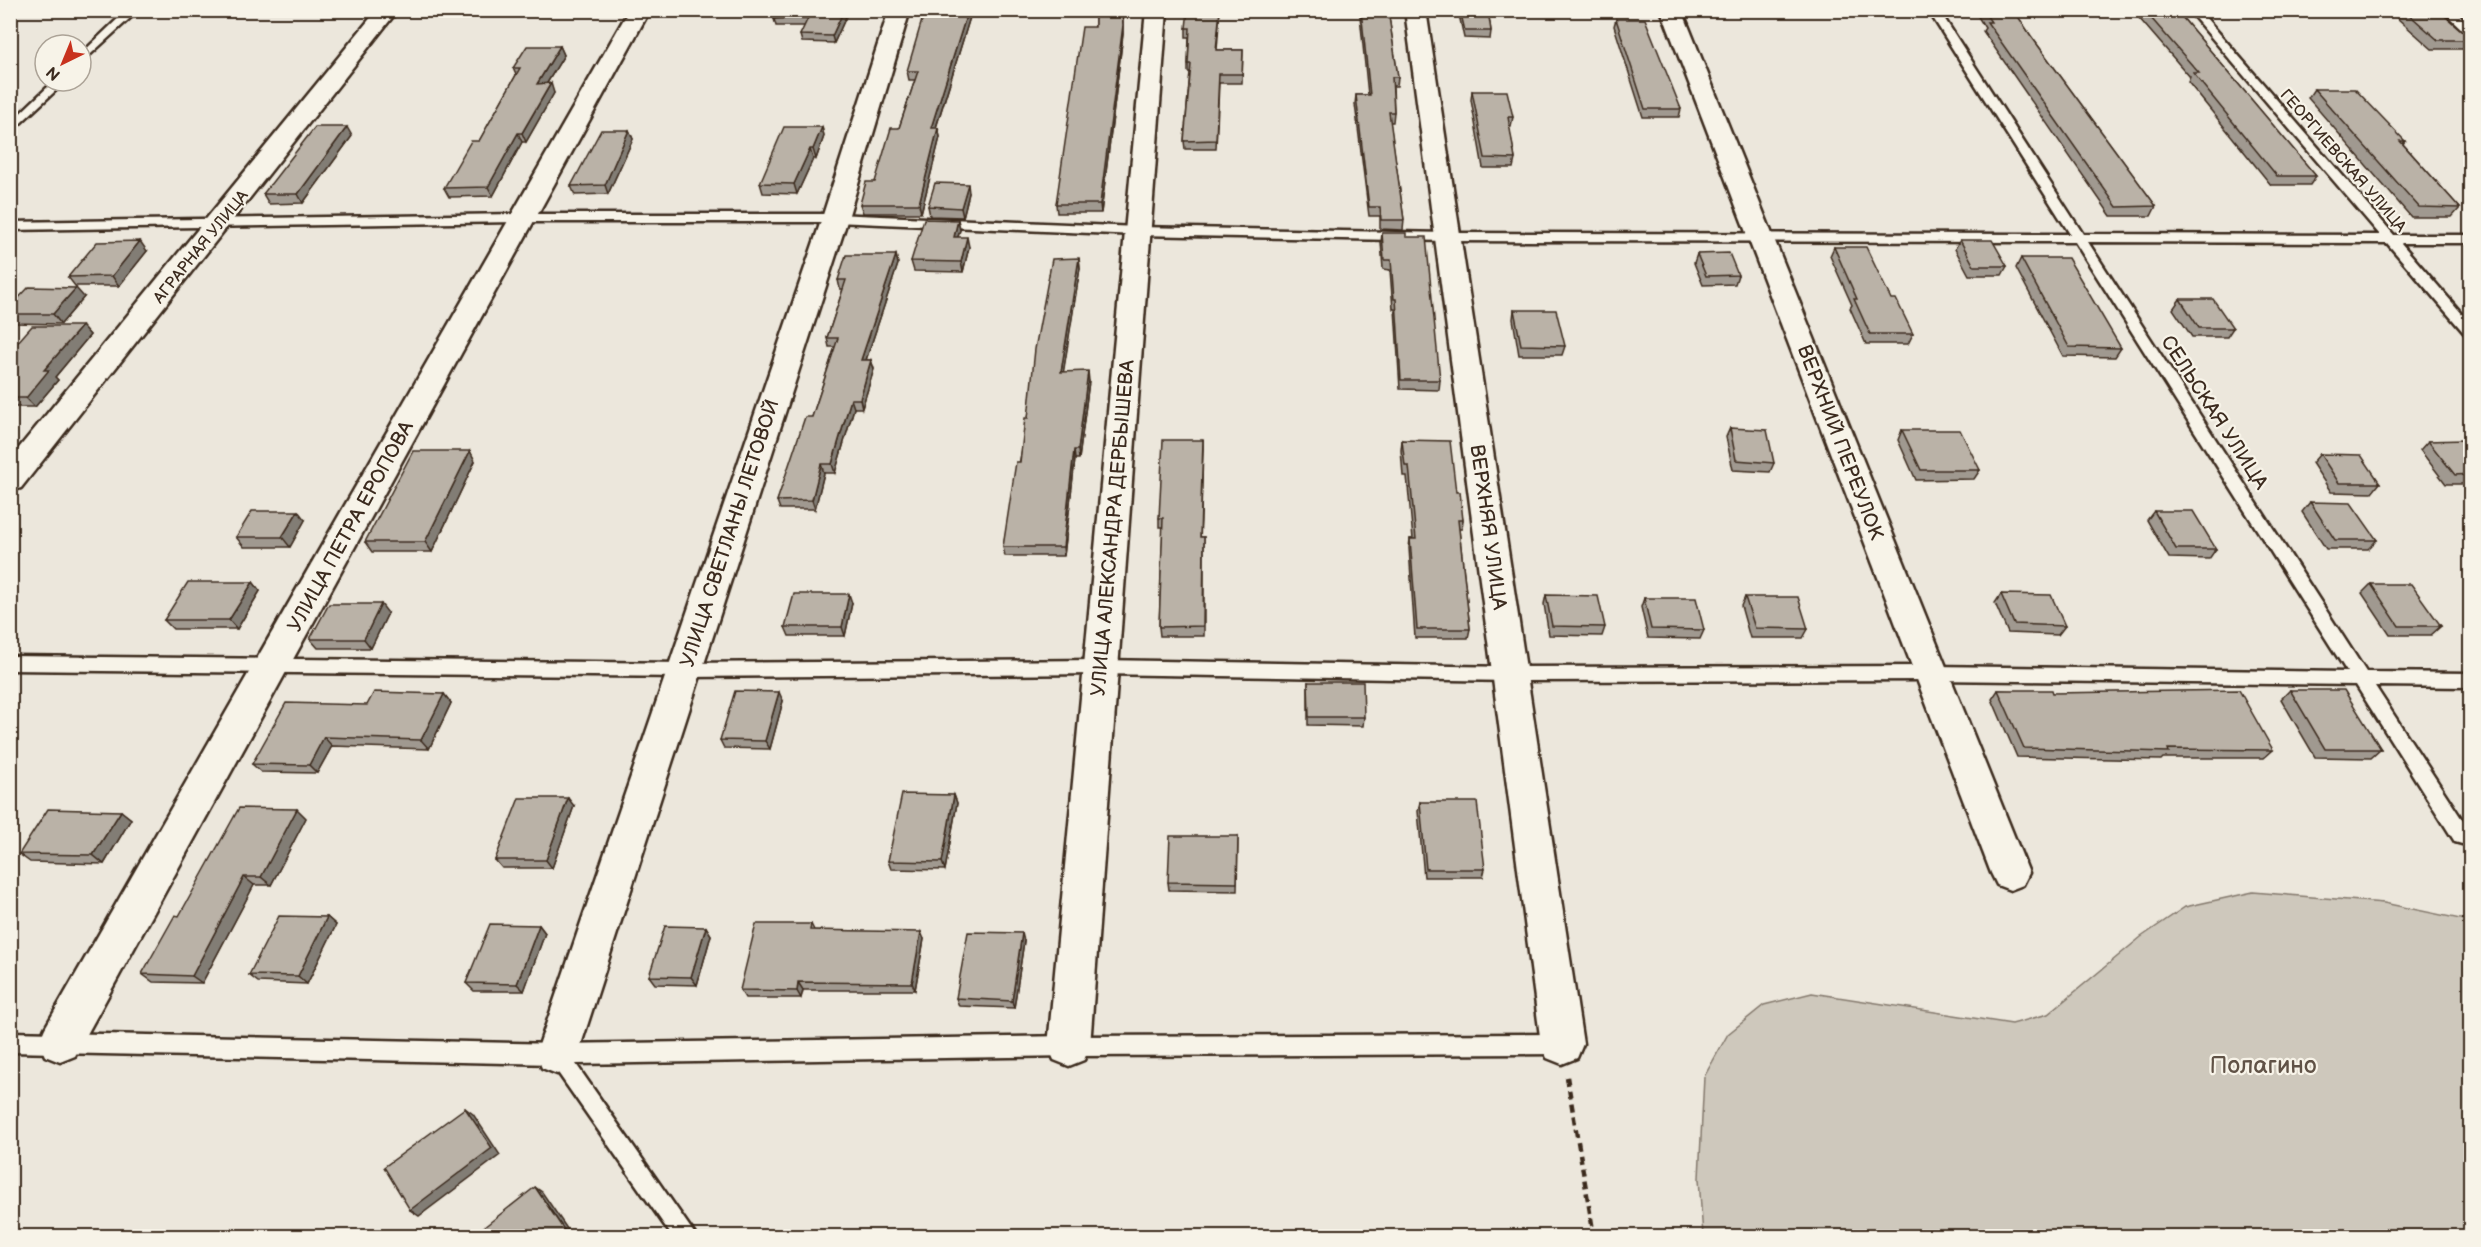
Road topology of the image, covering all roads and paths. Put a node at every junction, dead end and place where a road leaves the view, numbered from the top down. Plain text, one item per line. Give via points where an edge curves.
1 (134, 10) edge
2 (388, 10) edge
3 (640, 10) edge
4 (900, 10) edge
5 (1157, 10) edge
6 (1415, 10) edge
7 (1671, 10) edge
8 (1933, 10) edge
9 (2193, 10) edge
10 (2447, 10) edge
11 (2470, 31) edge
12 (93, 49) edge
13 (48, 93) edge
14 (10, 130) edge
15 (524, 218) junction
16 (835, 218) junction
17 (219, 223) junction
18 (10, 226) edge
19 (1137, 231) junction
20 (1448, 237) junction
21 (2078, 237) junction
22 (1760, 238) junction
23 (2391, 239) junction
24 (2470, 239) edge
25 (2470, 331) edge
26 (10, 480) edge
27 (10, 663) edge
28 (272, 666) junction
29 (1100, 667) junction
30 (684, 670) junction
31 (1932, 673) junction
32 (1510, 674) junction
33 (2361, 678) junction
34 (2470, 680) edge
35 (2462, 836) dead end
36 (2010, 873) dead end
37 (10, 1041) edge
38 (60, 1042) junction
39 (1562, 1044) junction
40 (1069, 1046) junction
41 (557, 1054) junction
42 (685, 1236) edge
43 (1594, 1236) edge

1 - 12 lane
2 - 17 street, АГРАРНАЯ УЛИЦА
3 - 15 street, УЛИЦА ПЕТРА ЕРОПОВА
4 - 16 street, УЛИЦА СВЕТЛАНЫ ЛЕТОВОЙ
5 - 19 street, УЛИЦА АЛЕКСАНДРА ДЕРБЫШЕВА
6 - 20 street, ВЕРХНЯЯ УЛИЦА
7 - 22 street, ВЕРХНИЙ ПЕРЕУЛОК
8 - 21 lane, СЕЛЬСКАЯ УЛИЦА
9 - 23 lane, ГЕОРГИЕВСКАЯ УЛИЦА
10 - 11 lane
13 - 14 lane
15 - 16 lane
15 - 17 lane
15 - 28 street, УЛИЦА ПЕТРА ЕРОПОВА
16 - 19 lane
16 - 30 street, УЛИЦА СВЕТЛАНЫ ЛЕТОВОЙ
17 - 18 lane
17 - 26 street, АГРАРНАЯ УЛИЦА
19 - 20 lane
19 - 29 street, УЛИЦА АЛЕКСАНДРА ДЕРБЫШЕВА
20 - 22 lane
20 - 32 street, ВЕРХНЯЯ УЛИЦА
21 - 22 lane
21 - 23 lane
21 - 33 lane, СЕЛЬСКАЯ УЛИЦА
22 - 31 street, ВЕРХНИЙ ПЕРЕУЛОК
23 - 24 lane
23 - 25 lane, ГЕОРГИЕВСКАЯ УЛИЦА
27 - 28 lane
28 - 30 lane
28 - 38 street, УЛИЦА ПЕТРА ЕРОПОВА
29 - 30 lane
29 - 32 lane
29 - 40 street, УЛИЦА АЛЕКСАНДРА ДЕРБЫШЕВА
30 - 41 street, УЛИЦА СВЕТЛАНЫ ЛЕТОВОЙ
31 - 32 lane
31 - 33 lane
31 - 36 street, ВЕРХНИЙ ПЕРЕУЛОК
32 - 39 street, ВЕРХНЯЯ УЛИЦА
33 - 34 lane
33 - 35 lane, СЕЛЬСКАЯ УЛИЦА
37 - 38 lane
38 - 41 lane
39 - 40 lane
39 - 43 path
40 - 41 lane
41 - 42 lane

